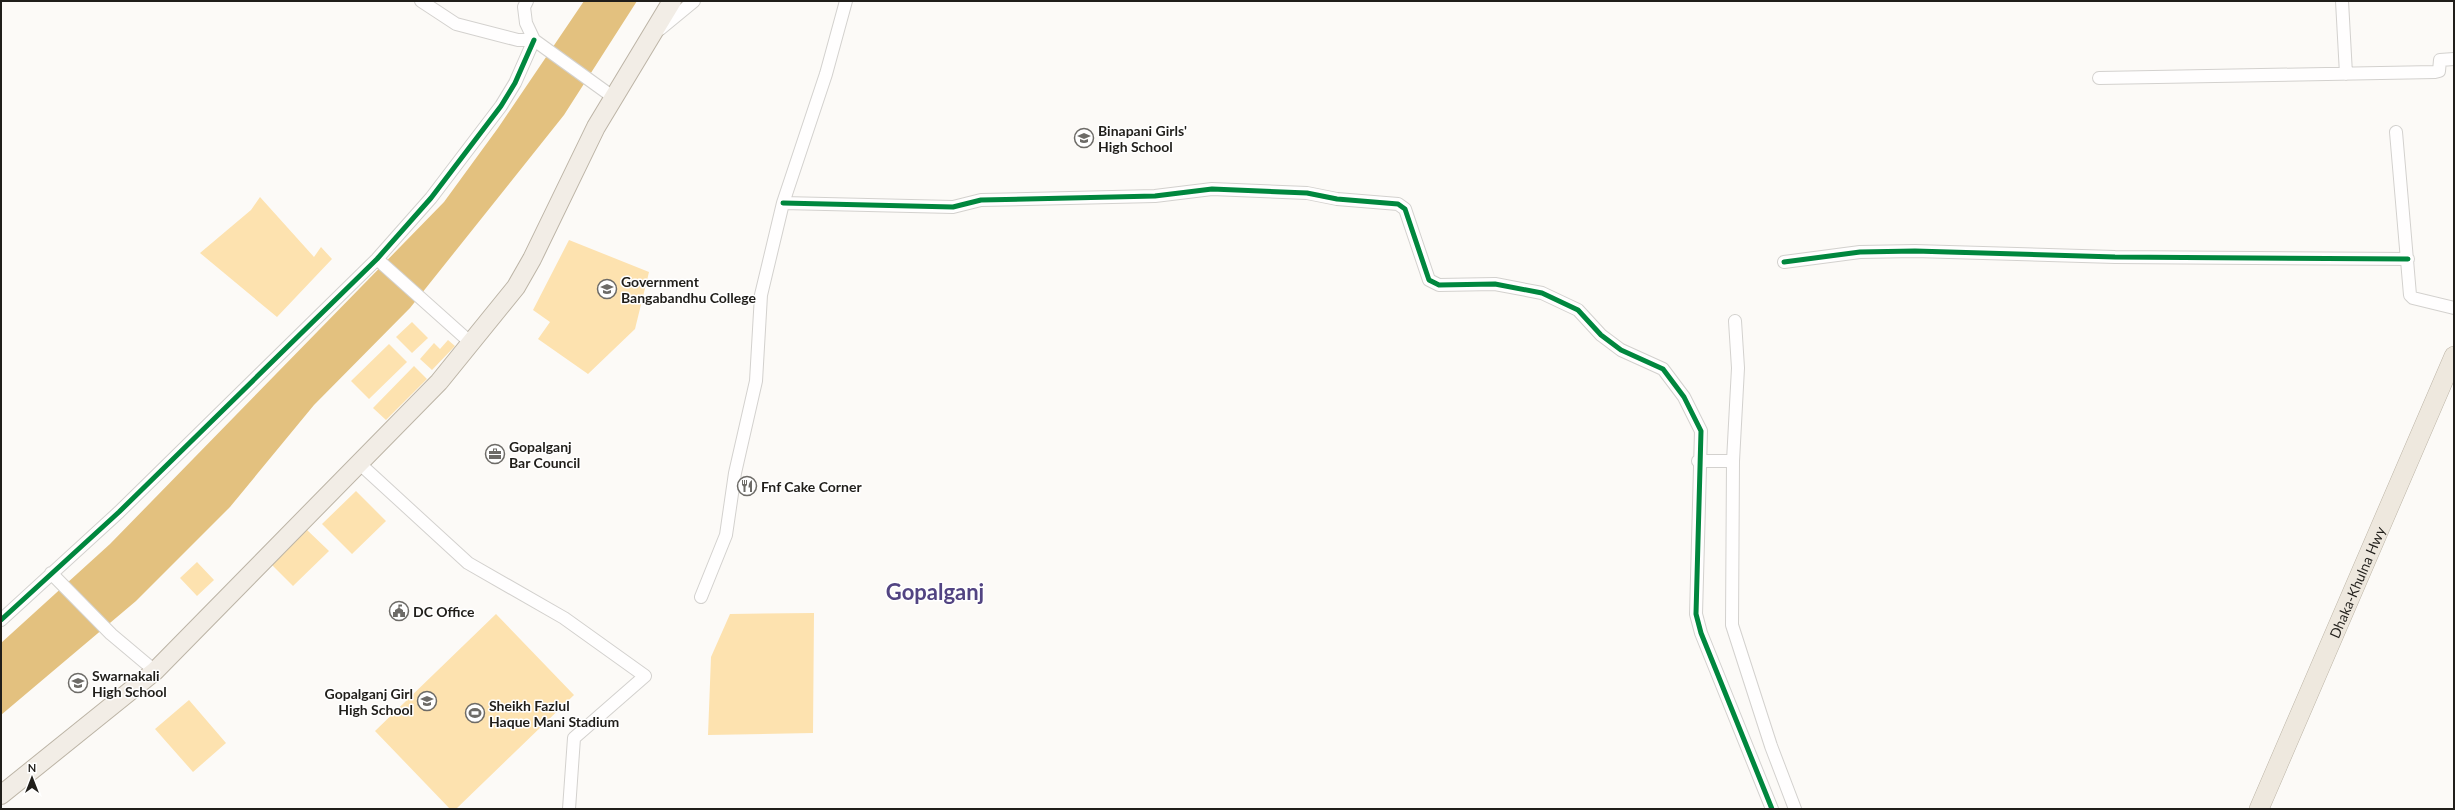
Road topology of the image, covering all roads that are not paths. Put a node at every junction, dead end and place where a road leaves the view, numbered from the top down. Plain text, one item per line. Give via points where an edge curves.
1 (421, 1) edge
2 (527, 1) edge
3 (672, 1) edge
4 (694, 1) edge
5 (846, 1) edge
6 (2342, 1) edge
7 (650, 38) junction
8 (538, 42) junction
9 (2454, 59) edge
10 (2346, 74) junction
11 (2099, 78) dead end
12 (606, 92) junction
13 (2396, 132) dead end
14 (783, 204) junction
15 (377, 259) junction
16 (2408, 259) junction
17 (1784, 262) dead end
18 (2454, 308) edge
19 (1735, 322) dead end
20 (471, 342) junction
21 (2454, 356) edge
22 (1702, 461) junction
23 (1730, 461) junction
24 (360, 464) junction
25 (51, 573) junction
26 (701, 597) dead end
27 (1, 620) edge
28 (155, 671) junction
29 (1, 795) edge
30 (569, 809) edge
31 (1772, 809) edge
32 (1795, 809) edge
33 (2259, 809) edge

1 - 8 street via 456,24 518,40
2 - 8 street via 524,7 526,22
3 - 7 main road
4 - 7 street
5 - 14 street via 826,74
6 - 10 street
7 - 12 main road
8 - 12 street
8 - 15 street via 501,106 431,198
9 - 10 street via 2440,60 2439,71 2435,72
10 - 11 street
12 - 20 main road via 582,153 532,259 516,287
13 - 16 street
14 - 22 street via 953,207 981,200 1155,196 1212,189 1307,194 1398,204 1405,209 1428,280 1439,285 1495,284 1542,293 1578,310 1601,335 1621,350 1663,369 1684,397 1701,431
14 - 26 street via 761,295 756,381 735,473 726,535
15 - 20 street
15 - 25 street via 119,512
16 - 17 street via 2114,257 1916,251 1860,252
16 - 18 street via 2410,295 2413,298
19 - 23 street via 1738,368
20 - 24 main road via 439,382
21 - 33 highway, Dhaka-Khulna Hwy
22 - 23 street
22 - 31 street via 1696,614 1701,633
23 - 32 street via 1732,624 1771,746
24 - 28 main road
24 - 30 street via 468,564 564,618 645,676 574,738
25 - 27 street
25 - 28 street via 111,634
28 - 29 main road

